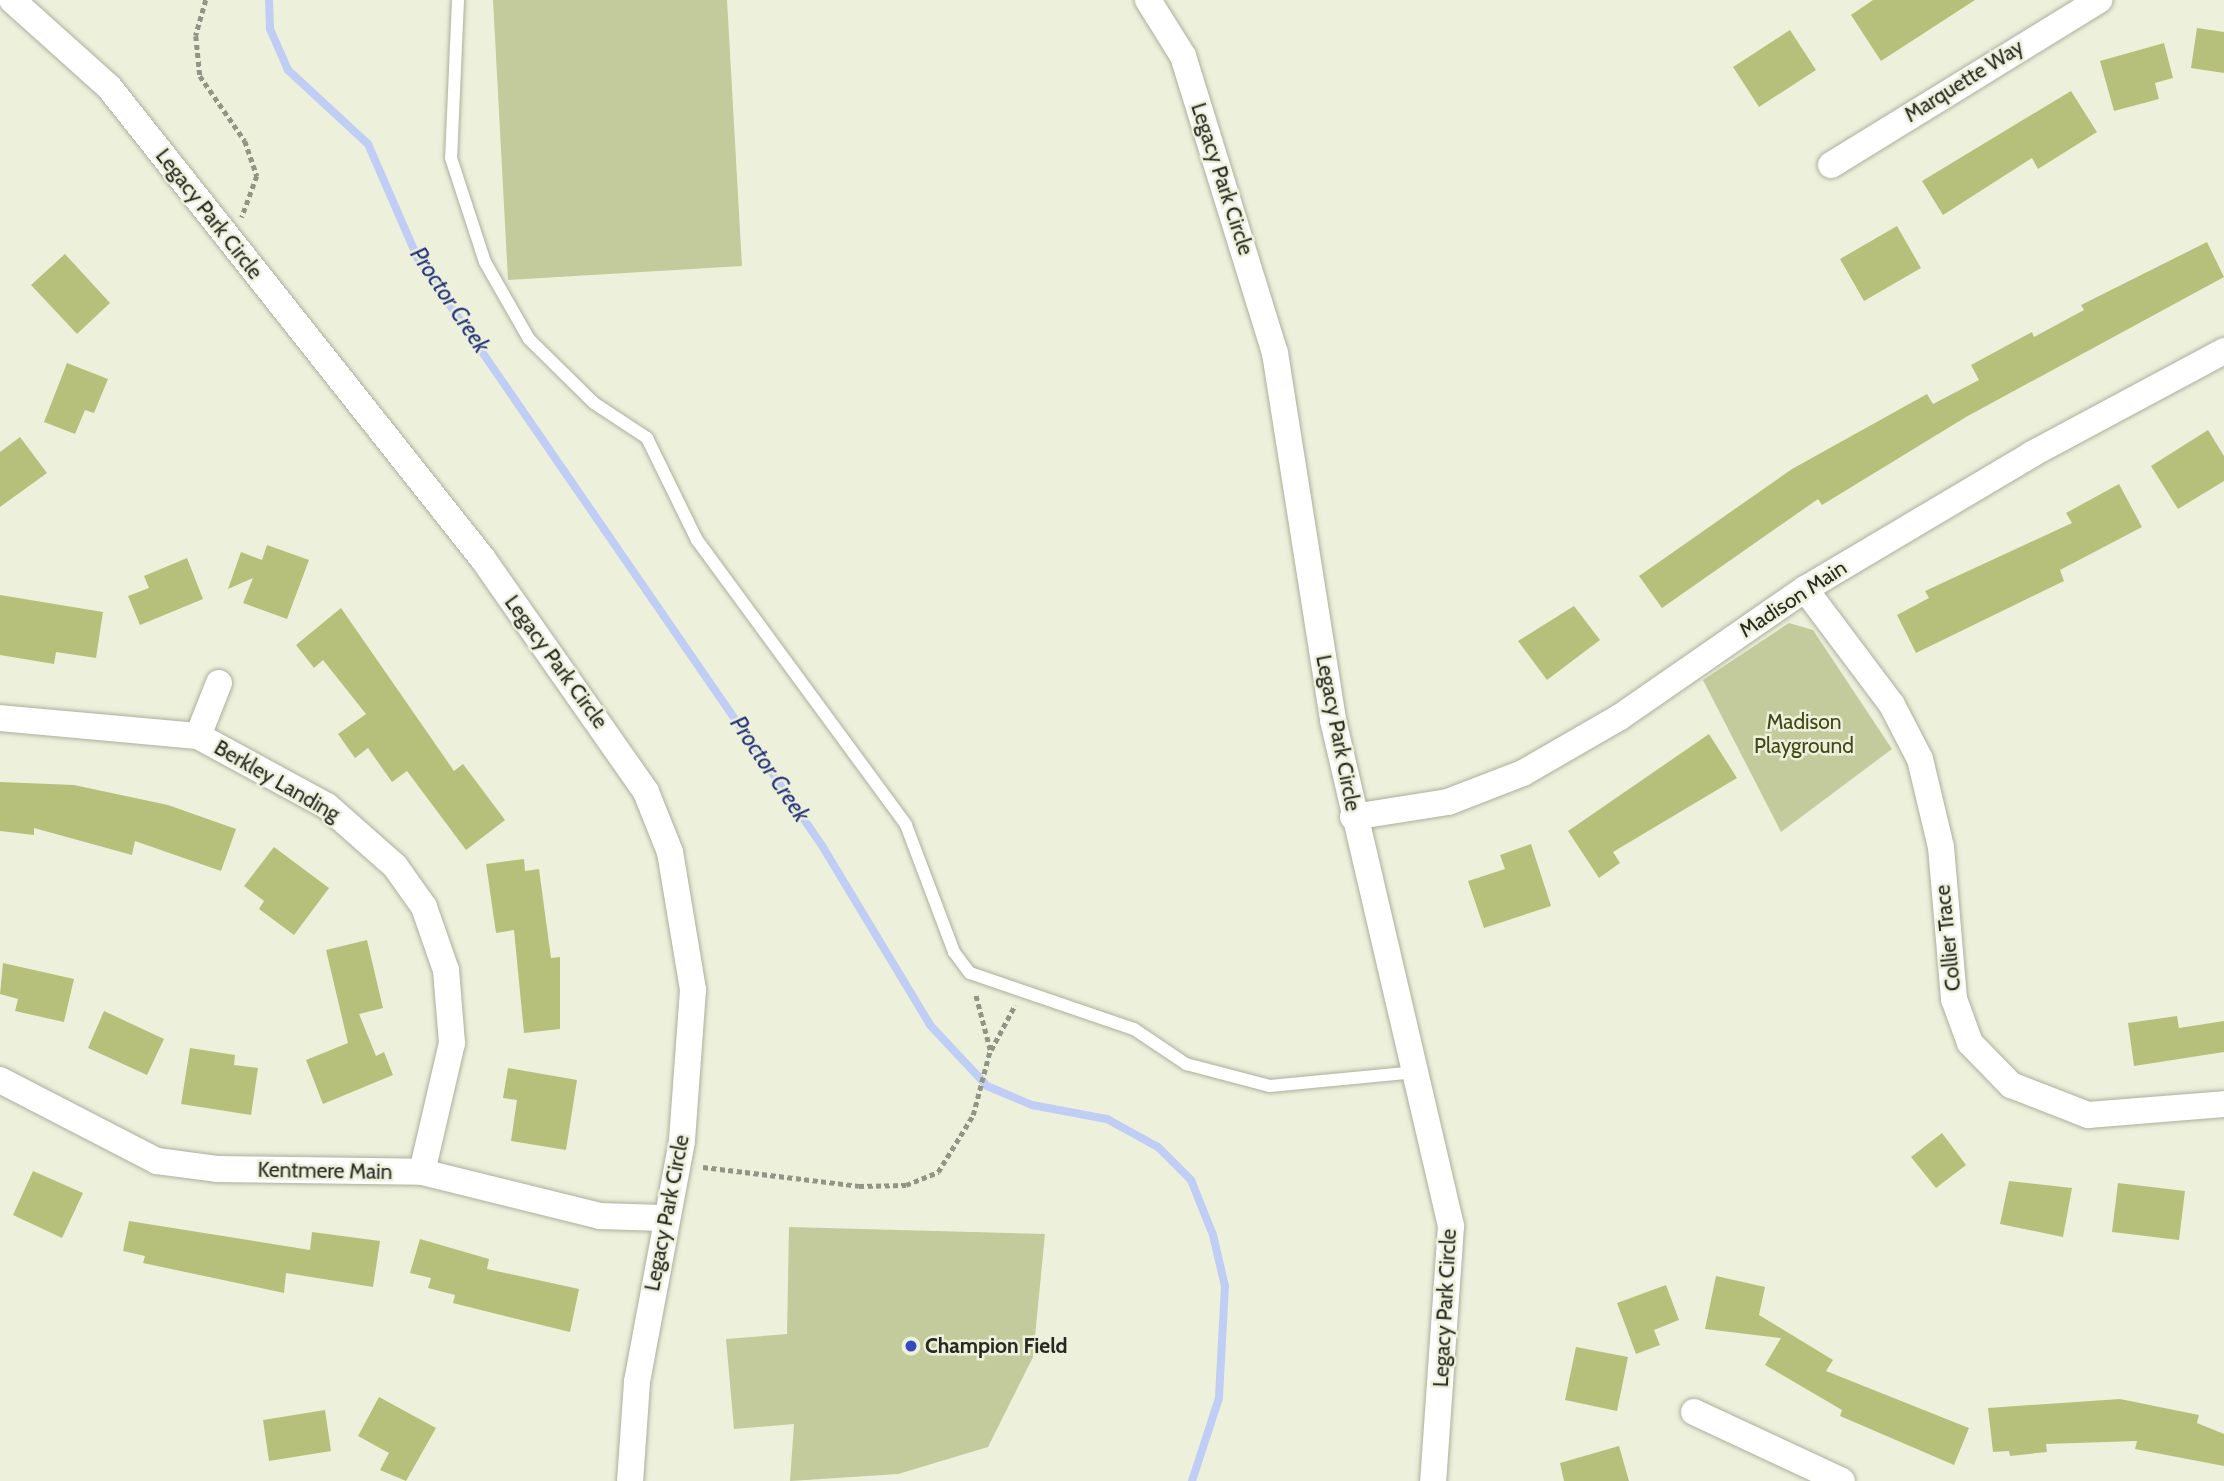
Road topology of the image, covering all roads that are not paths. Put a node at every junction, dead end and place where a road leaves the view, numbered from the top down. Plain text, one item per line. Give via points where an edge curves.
1 (12, 0) edge
2 (458, 0) edge
3 (1148, 0) edge
4 (2099, 0) edge
5 (1831, 164) dead end
6 (2224, 351) edge
7 (1805, 589) junction
8 (219, 683) dead end
9 (0, 718) edge
10 (198, 736) junction
11 (1353, 817) junction
12 (1420, 1072) junction
13 (0, 1080) edge
14 (2224, 1104) edge
15 (422, 1172) junction
16 (663, 1218) junction
17 (1694, 1412) dead end
18 (630, 1481) edge
19 (1433, 1481) edge
20 (1842, 1481) edge

1 - 16 street, Legacy Park Circle via 109,87 483,559 646,792 670,852 693,990 682,1141
2 - 12 lane via 451,158 485,262 529,339 594,403 647,438 697,540 906,825 954,952 970,973 1134,1029 1186,1064 1270,1086
3 - 11 street, Legacy Park Circle via 1183,56 1275,352
4 - 5 street, Marquette Way
6 - 7 street, Madison Main via 2032,454
7 - 11 street, Madison Main via 1620,717 1522,773 1448,802
7 - 14 street, Collier Trace via 1892,705 1920,760 1941,847 1954,999 1970,1043 2011,1085 2088,1115
8 - 10 street, Berkley Landing
9 - 10 street, Berkley Landing
10 - 15 street, Berkley Landing via 327,806 395,866 424,907 446,970 452,1043
11 - 12 street, Legacy Park Circle
12 - 19 street, Legacy Park Circle via 1451,1226
13 - 15 street, Kentmere Main via 157,1161 218,1169
15 - 16 street, Kentmere Main via 600,1216
16 - 18 street, Legacy Park Circle
17 - 20 street

